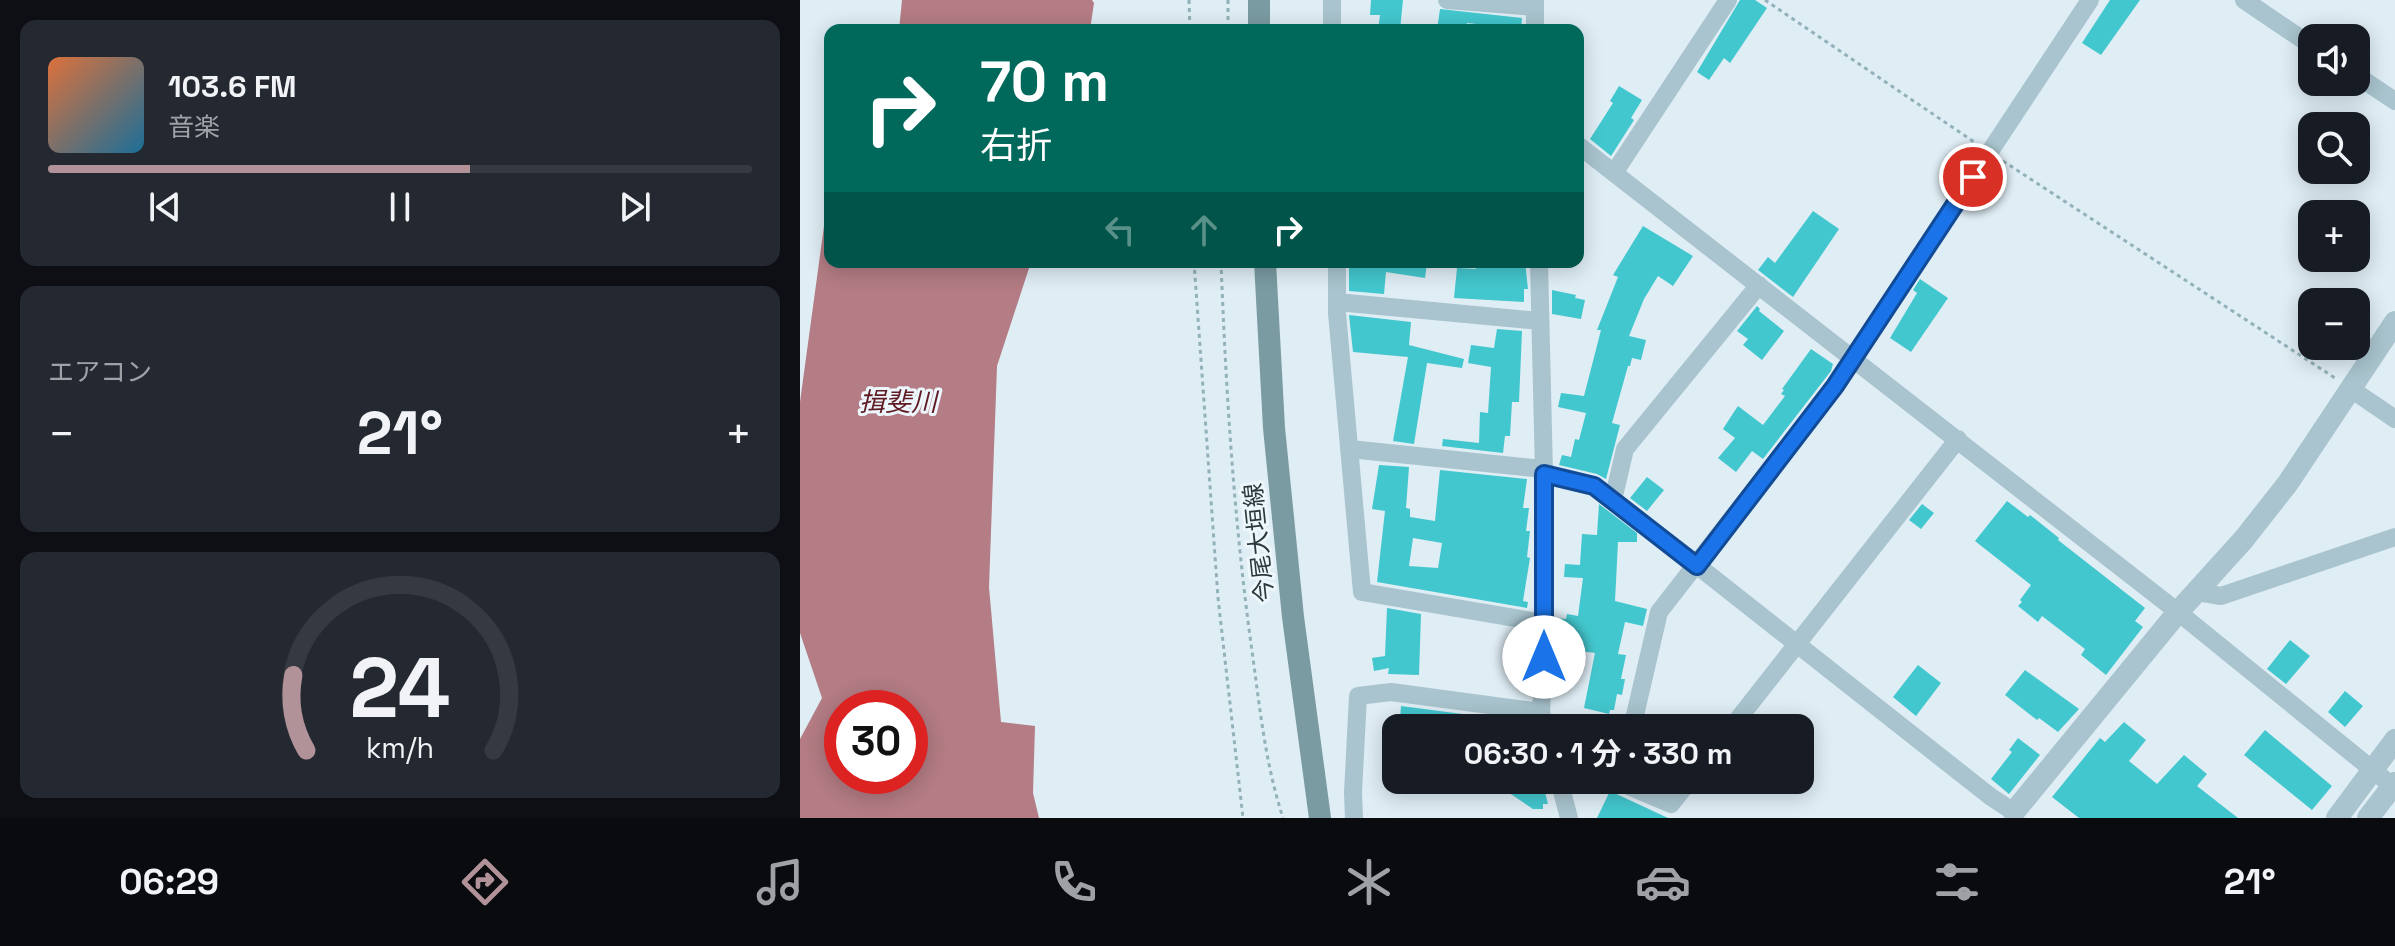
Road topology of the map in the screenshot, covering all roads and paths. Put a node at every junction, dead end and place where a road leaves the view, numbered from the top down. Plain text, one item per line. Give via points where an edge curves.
1 (1189, 0) edge
2 (1228, 0) edge
3 (1259, 0) edge
4 (1332, 0) edge
5 (1447, 0) edge
6 (1728, 0) edge
7 (1765, 0) edge
8 (2090, 0) edge
9 (2244, 0) edge
10 (1535, 4) edge
11 (1190, 24) edge
12 (1228, 24) edge
13 (1259, 24) edge
14 (1332, 24) edge
15 (2298, 37) edge
16 (2370, 84) edge
17 (2395, 101) edge
18 (1584, 150) edge
19 (1989, 152) junction
20 (1614, 173) junction
21 (1194, 268) edge
22 (1221, 268) edge
23 (1265, 268) edge
24 (1337, 268) edge
25 (1539, 268) edge
26 (1759, 285) junction
27 (1337, 302) junction
28 (1540, 321) junction
29 (2395, 322) edge
30 (1853, 358) junction
31 (2351, 389) junction
32 (2395, 419) edge
33 (1958, 439) junction
34 (1350, 449) junction
35 (1544, 471) junction
36 (1613, 500) junction
37 (2395, 537) edge
38 (1697, 566) junction
39 (2197, 592) junction
40 (2178, 612) junction
41 (1544, 623) junction
42 (1799, 643) junction
43 (1510, 714) edge
44 (1543, 714) edge
45 (1635, 714) edge
46 (1742, 714) edge
47 (2395, 740) edge
48 (2372, 770) junction
49 (2394, 786) edge
50 (1563, 794) edge
51 (1648, 794) edge
52 (1679, 794) edge
53 (2014, 812) joint
54 (1243, 818) edge
55 (1283, 818) edge
56 (1320, 818) edge
57 (1354, 818) edge
58 (1569, 818) edge
59 (2337, 818) edge
60 (2368, 818) edge

1 - 11 path
2 - 12 path
3 - 13 main road
4 - 14 street
5 - 10 street
6 - 20 street
7 - 19 path
8 - 19 street
9 - 15 street
16 - 17 street
18 - 20 street
19 - 30 street
19 - 31 path
20 - 26 street
21 - 54 path via 1218,598
22 - 55 path via 1240,566 1269,774
23 - 56 main road, 今尾大垣線 via 1274,428
24 - 27 street
25 - 28 street
26 - 30 street
26 - 36 street via 1625,449
27 - 28 street
27 - 34 street
28 - 35 street
29 - 31 street
30 - 33 street
30 - 38 street
31 - 32 street
31 - 39 street via 2288,483
33 - 40 street
33 - 42 street
34 - 35 street
34 - 41 street via 1362,592
35 - 36 street via 1594,486
35 - 41 street
36 - 38 street
37 - 39 street via 2221,596
38 - 42 street
38 - 45 street via 1659,612
39 - 40 street
40 - 48 street
40 - 53 street
41 - 44 street
42 - 46 street
42 - 53 street
43 - 57 street via 1391,692 1358,696
47 - 48 street
48 - 49 street
48 - 59 street
49 - 60 street
50 - 58 street
51 - 52 street via 1671,804

